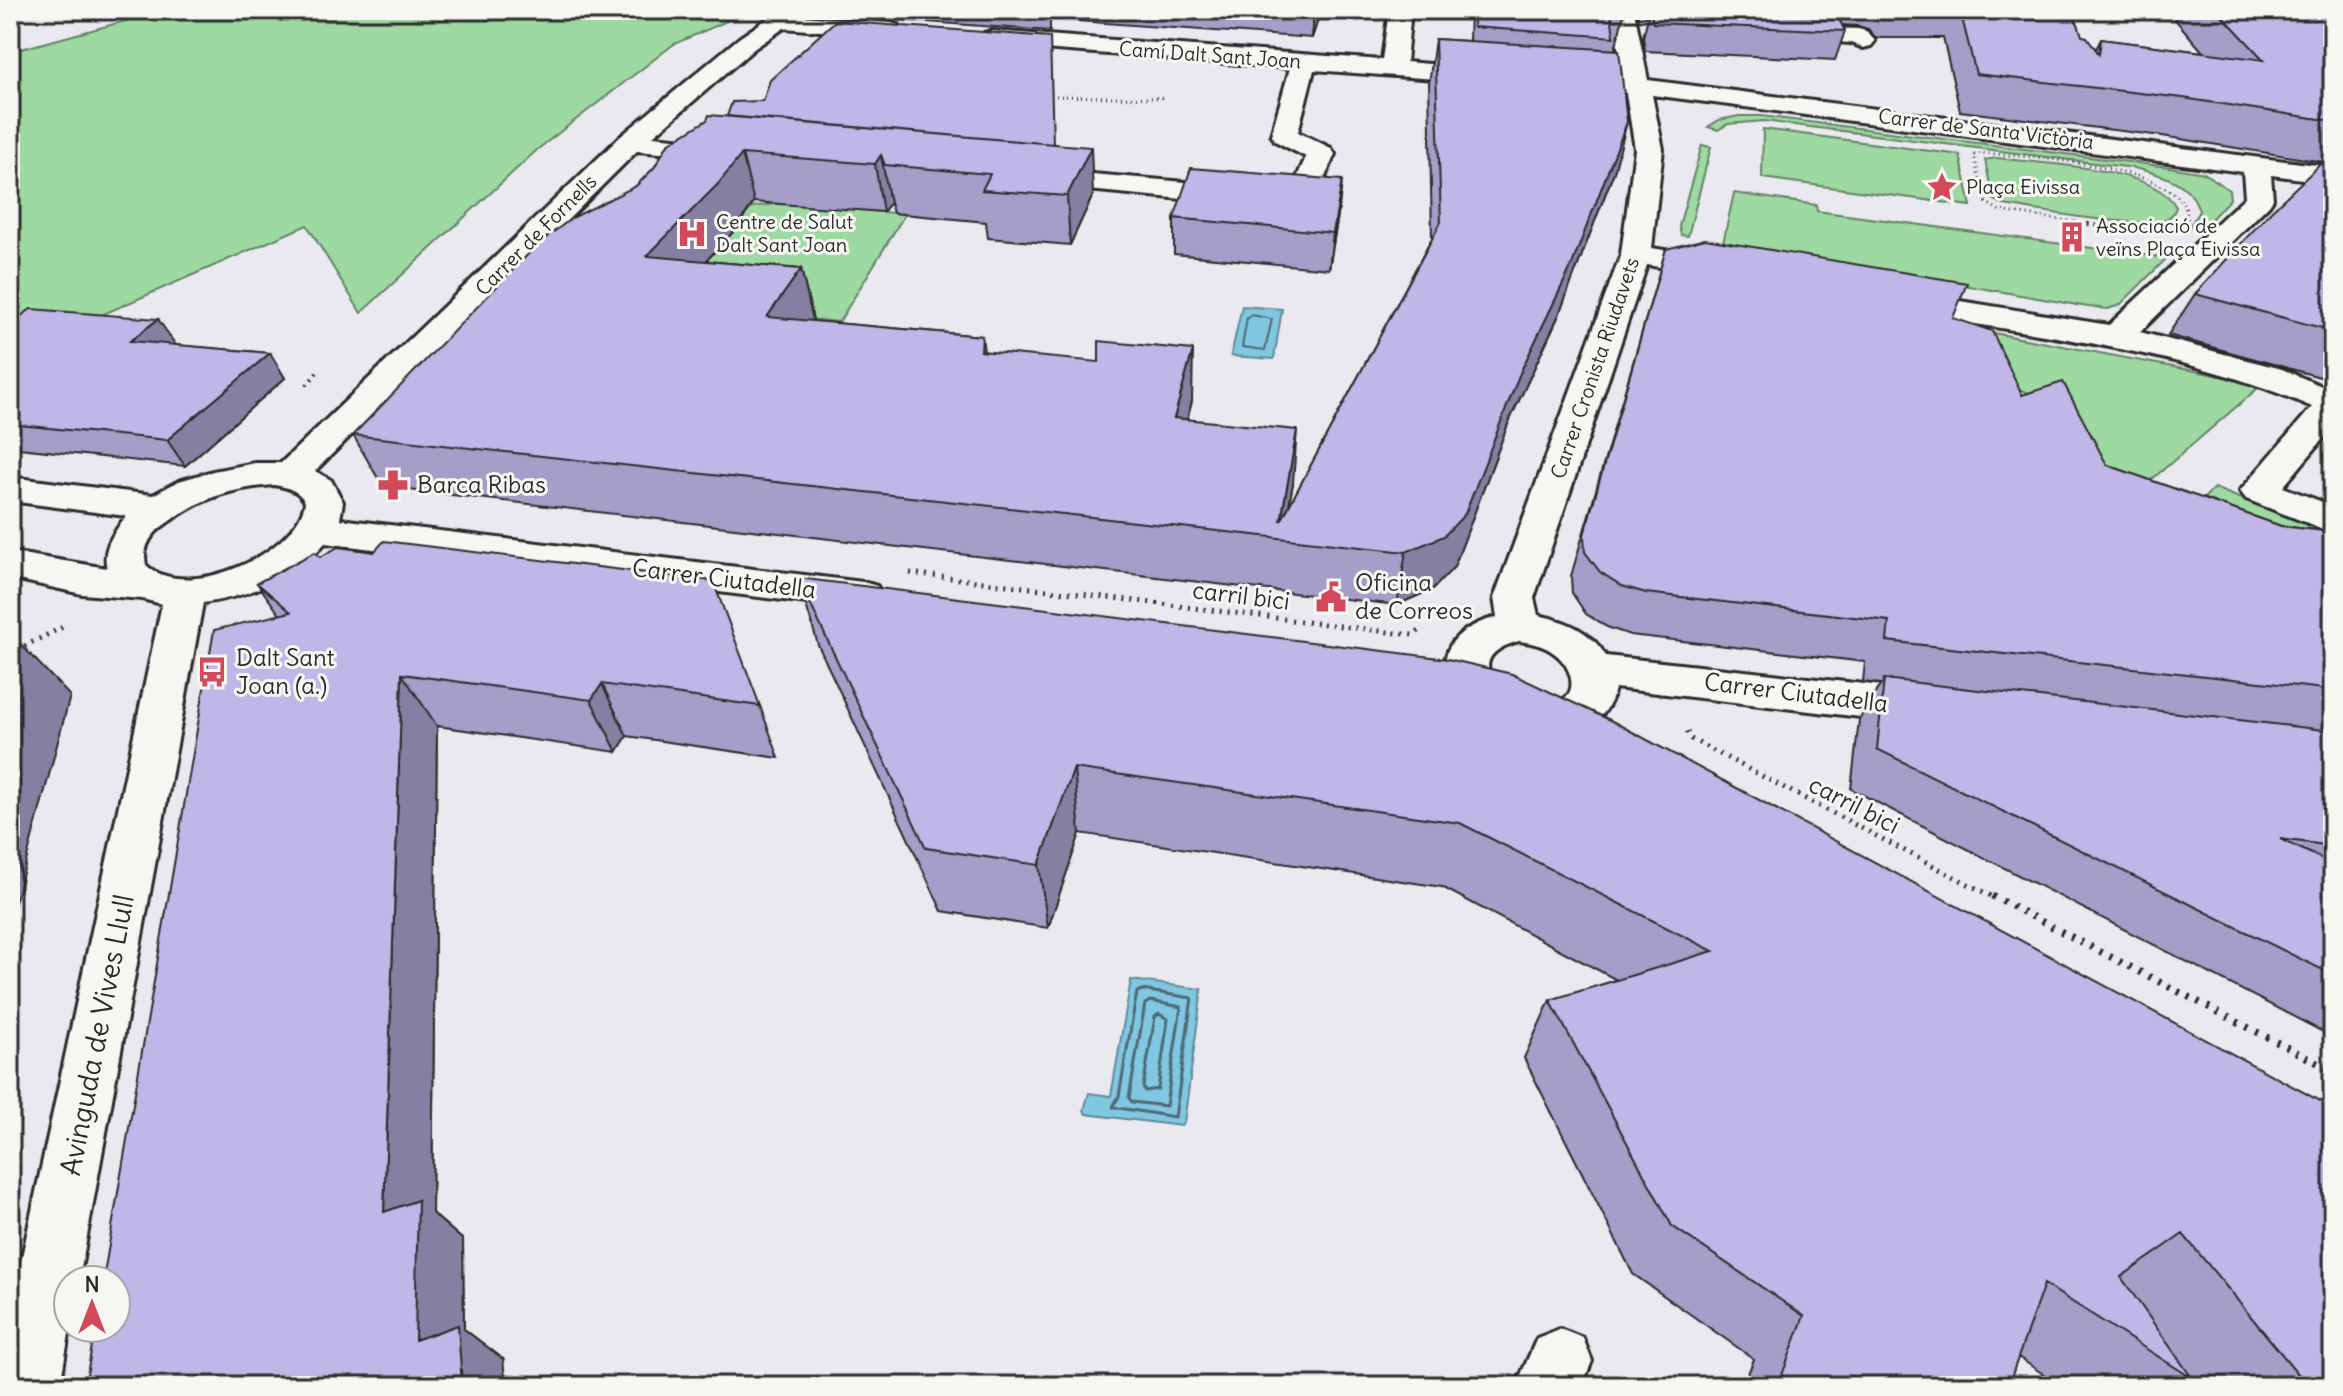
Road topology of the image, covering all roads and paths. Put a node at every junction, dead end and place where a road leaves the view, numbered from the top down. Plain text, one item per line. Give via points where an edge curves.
1 (1400, 10) edge
2 (788, 15) edge
3 (1633, 22) edge
4 (978, 27) dead end
5 (909, 31) edge
6 (1754, 32) edge
7 (1863, 41) dead end
8 (1304, 62) junction
9 (1393, 69) junction
10 (1509, 78) edge
11 (1538, 80) edge
12 (1639, 86) junction
13 (1051, 96) edge
14 (1174, 98) dead end
15 (630, 142) junction
16 (760, 153) edge
17 (1974, 155) joint
18 (2256, 163) junction
19 (1010, 175) edge
20 (2333, 175) edge
21 (1636, 254) junction
22 (1760, 276) edge
23 (1868, 295) edge
24 (2117, 336) junction
25 (318, 371) dead end
26 (368, 401) junction
27 (2333, 404) edge
28 (290, 475) junction
29 (10, 489) edge
30 (162, 508) junction
31 (2333, 520) edge
32 (318, 529) junction
33 (10, 565) edge
34 (144, 585) junction
35 (896, 586) joint
36 (185, 591) junction
37 (65, 626) dead end
38 (1519, 626) junction
39 (10, 653) edge
40 (1441, 654) junction
41 (1657, 676) junction
42 (1599, 704) junction
43 (1962, 712) edge
44 (2333, 1071) edge
45 (27, 1386) edge

1 - 9 street
2 - 5 street
2 - 15 street, Carrer de Fornells
3 - 12 street, Carrer Cronista Riudavets
4 - 8 street, Camí Dalt Sant Joan
6 - 7 street via 1858,36
8 - 9 street, Camí Dalt Sant Joan
8 - 19 street via 1284,135 1321,154 1301,201
9 - 10 street, Camí Dalt Sant Joan
11 - 12 street
12 - 18 street, Carrer de Santa Victòria
12 - 21 street, Carrer Cronista Riudavets via 1649,149
13 - 14 path
15 - 16 street
15 - 26 street, Carrer de Fornells
17 - 17 path via 1984,201 2000,211 2145,230 2188,223 2184,201 2151,180 2104,168
18 - 20 street, Carrer de Santa Victòria
18 - 24 street via 2259,199
21 - 22 street
21 - 38 street, Carrer Cronista Riudavets via 1514,598
23 - 24 street
24 - 27 street via 2270,376
25 - 26 path via 307,383 309,391
26 - 28 street, Carrer de Fornells
27 - 31 street via 2259,491
28 - 30 street via 256,474 217,482
28 - 32 street via 322,493 324,515
29 - 30 street
30 - 34 street via 132,536 124,556 128,572
32 - 35 street, Carrer Ciutadella
32 - 36 street via 306,544 263,572
33 - 34 street via 82,580
34 - 36 street
35 - 40 path, carril bici via 1413,635
36 - 45 street, Avinguda de Vives Llull
37 - 39 path
38 - 40 street via 1485,634 1466,655
38 - 42 street via 1565,639 1586,656
40 - 42 street, Carrer Ciutadella via 1482,699 1521,719 1565,718
41 - 42 street, Carrer Ciutadella
41 - 43 street, Carrer Ciutadella
41 - 44 path, carril bici via 1691,739

